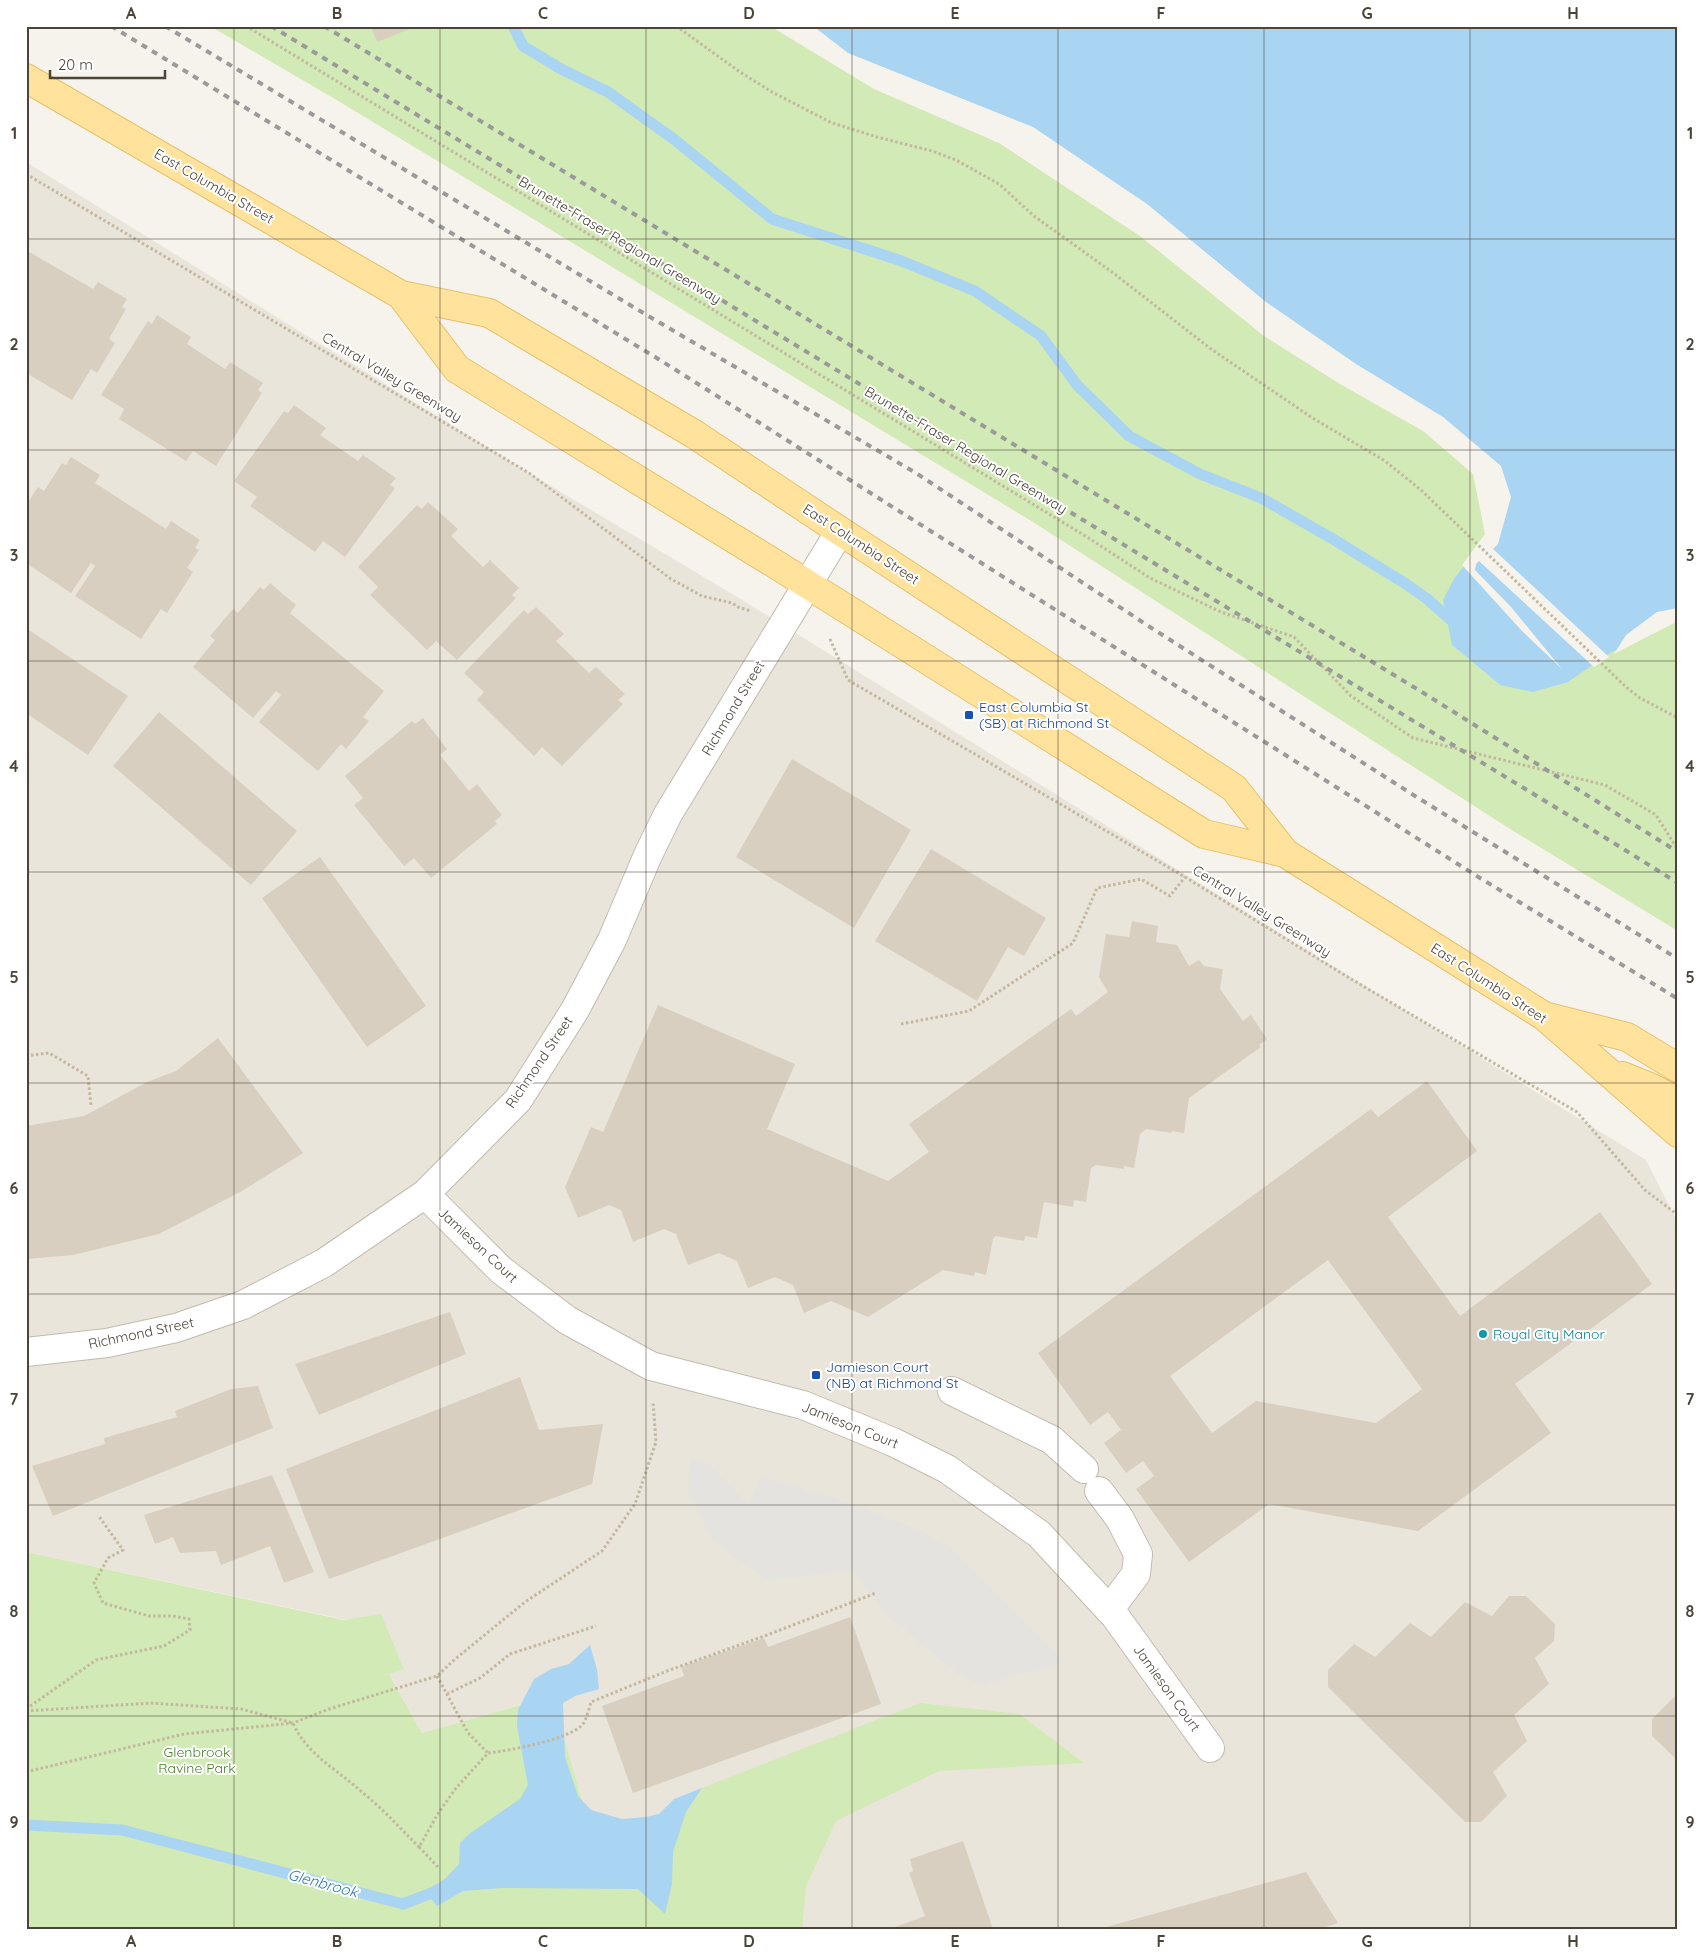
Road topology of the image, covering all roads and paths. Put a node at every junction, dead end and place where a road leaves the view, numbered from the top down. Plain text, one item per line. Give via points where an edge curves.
1 (246, 26) edge
2 (676, 26) edge
3 (26, 78) edge
4 (26, 174) edge
5 (400, 295) junction
6 (840, 531) junction
7 (807, 584) junction
8 (738, 607) dead end
9 (830, 639) dead end
10 (1678, 718) edge
11 (1678, 850) edge
12 (1285, 852) junction
13 (1185, 877) junction
14 (1544, 1016) junction
15 (901, 1024) dead end
16 (26, 1056) edge
17 (1602, 1068) junction
18 (1678, 1068) edge
19 (1678, 1102) edge
20 (91, 1106) dead end
21 (1678, 1133) edge
22 (425, 1194) junction
23 (1678, 1216) edge
24 (26, 1352) edge
25 (651, 1366) junction
26 (952, 1391) dead end
27 (98, 1515) dead end
28 (876, 1593) dead end
29 (1109, 1610) junction
30 (596, 1626) dead end
31 (437, 1676) junction
32 (447, 1694) junction
33 (26, 1710) edge
34 (293, 1722) junction
35 (1210, 1748) dead end
36 (488, 1754) junction
37 (26, 1772) edge
38 (419, 1847) junction
39 (438, 1867) dead end

1 - 11 path, Brunette-Fraser Regional Greenway via 1088,537 1150,578 1221,612 1294,637 1351,696 1413,738 1605,785 1656,815
2 - 10 path via 772,92 832,123 932,151 956,160 999,184 1034,216 1211,349 1311,417 1385,461 1421,490 1626,687
3 - 5 main road, East Columbia Street
4 - 8 path, Central Valley Greenway via 529,473 670,579 702,596
5 - 6 main road, East Columbia Street via 489,313 694,434
5 - 7 main road, East Columbia Street via 457,369
6 - 7 street, Richmond Street
6 - 12 main road, East Columbia Street via 1234,788
7 - 12 main road, East Columbia Street via 1204,834
7 - 22 street, Richmond Street via 668,814 612,940 575,1010 518,1100
9 - 13 path, Central Valley Greenway via 848,680
12 - 14 main road, East Columbia Street
13 - 15 path via 1170,896 1141,878 1097,888 1073,942 968,1011
13 - 23 path, Central Valley Greenway via 1577,1112 1645,1190
14 - 17 main road, East Columbia Street
14 - 18 main road via 1627,1037
16 - 20 path via 49,1053 88,1076
17 - 19 main road
17 - 21 main road, East Columbia Street
22 - 24 street, Richmond Street via 324,1263 243,1305 176,1328 107,1343
22 - 25 street, Jamieson Court via 502,1270 567,1320
25 - 29 street, Jamieson Court via 803,1405 922,1455 1039,1534
25 - 31 path via 656,1442 635,1504 602,1551 525,1602
26 - 29 street via 1052,1440 1092,1480 1120,1520 1138,1554 1136,1574
27 - 33 path via 122,1550 108,1558 94,1583 103,1603 149,1616 189,1619 190,1630 164,1646 96,1660
28 - 36 path via 591,1702 583,1724 568,1734
29 - 35 street, Jamieson Court
30 - 32 path via 510,1654 480,1678
31 - 32 path
31 - 34 path
32 - 36 path via 468,1733
33 - 34 path via 151,1703 242,1709
34 - 37 path via 184,1734
34 - 38 path via 299,1736 319,1759 364,1793
36 - 38 path via 456,1788
38 - 39 path

